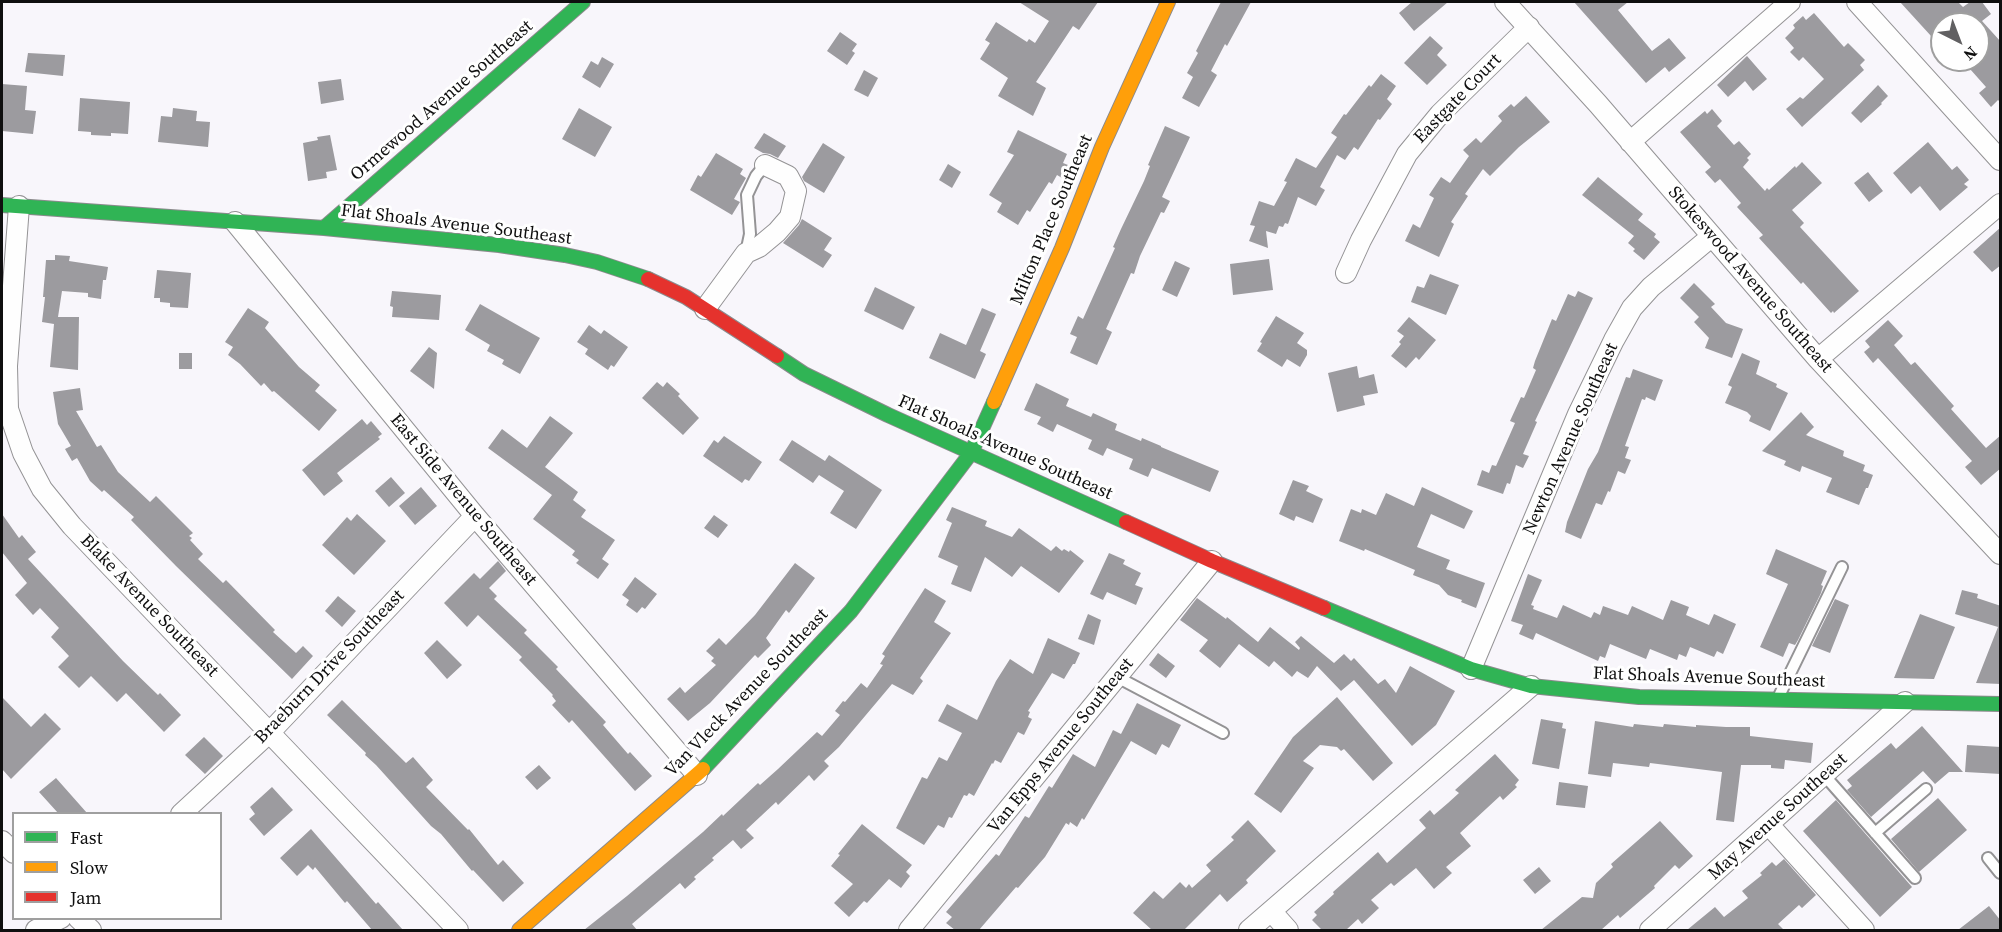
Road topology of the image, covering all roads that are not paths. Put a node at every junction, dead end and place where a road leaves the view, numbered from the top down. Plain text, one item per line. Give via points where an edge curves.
1 (583, 2) edge
2 (1168, 2) edge
3 (1505, 2) edge
4 (1790, 2) edge
5 (1857, 2) edge
6 (1529, 27) junction
7 (1630, 141) junction
8 (2001, 160) edge
9 (765, 165) joint
10 (2001, 204) edge
11 (10, 206) edge
12 (235, 222) junction
13 (324, 228) junction
14 (1711, 237) junction
15 (746, 253) junction
16 (1346, 273) dead end
17 (705, 309) junction
18 (1818, 358) junction
19 (971, 453) junction
20 (475, 516) junction
21 (2001, 554) edge
22 (1212, 561) junction
23 (1842, 567) dead end
24 (1471, 669) junction
25 (1117, 677) junction
26 (1531, 686) junction
27 (1778, 700) junction
28 (1905, 702) junction
29 (2001, 704) edge
30 (270, 732) junction
31 (1224, 733) dead end
32 (697, 775) junction
33 (1824, 775) junction
34 (1926, 789) dead end
35 (182, 812) edge
36 (1769, 825) junction
37 (1875, 833) junction
38 (1988, 858) dead end
39 (2001, 873) edge
40 (1915, 878) dead end
41 (1271, 911) junction
42 (57, 920) edge
43 (36, 930) edge
44 (459, 930) edge
45 (519, 930) edge
46 (909, 930) edge
47 (1248, 930) edge
48 (1288, 930) edge
49 (1650, 930) edge
50 (1864, 930) edge

1 - 13 street, Ormewood Avenue Southeast
2 - 19 street, Milton Place Southeast
3 - 6 street, Stokeswood Avenue Southeast
4 - 7 street
5 - 8 street
6 - 7 street, Stokeswood Avenue Southeast
6 - 16 street, Eastgate Court via 1440,114 1407,154
7 - 14 street, Stokeswood Avenue Southeast
9 - 15 lane via 747,195 750,234
9 - 15 street via 788,176 796,191 790,217 759,247
10 - 18 street
11 - 12 street, Flat Shoals Avenue Southeast
11 - 30 street, Blake Avenue Southeast via 8,409 23,453 42,489 72,526
12 - 13 street, Flat Shoals Avenue Southeast
12 - 20 street, East Side Avenue Southeast
13 - 17 street, Flat Shoals Avenue Southeast via 565,255 633,273
14 - 18 street, Stokeswood Avenue Southeast
14 - 24 street, Newton Avenue Southeast via 1651,287 1632,308 1614,340 1578,414
15 - 17 street
17 - 19 street, Flat Shoals Avenue Southeast via 804,374
18 - 21 street, Stokeswood Avenue Southeast
19 - 22 street, Flat Shoals Avenue Southeast
19 - 32 street, Van Vleck Avenue Southeast via 851,611
20 - 30 street, Braeburn Drive Southeast
20 - 32 street, East Side Avenue Southeast
22 - 24 street, Flat Shoals Avenue Southeast
22 - 25 street, Van Epps Avenue Southeast
23 - 27 lane
24 - 26 street, Flat Shoals Avenue Southeast
25 - 31 lane
25 - 46 street, Van Epps Avenue Southeast
26 - 27 street, Flat Shoals Avenue Southeast via 1639,697
26 - 41 street
27 - 28 street, Flat Shoals Avenue Southeast
28 - 29 street, Flat Shoals Avenue Southeast
28 - 33 street, May Avenue Southeast
30 - 35 street, Braeburn Drive Southeast
30 - 44 street, Blake Avenue Southeast
32 - 45 street, Van Vleck Avenue Southeast
33 - 36 street, May Avenue Southeast
33 - 37 lane
34 - 37 lane
36 - 49 street, May Avenue Southeast
36 - 50 street
37 - 40 lane
38 - 39 lane
41 - 47 street
41 - 48 street
42 - 43 street

